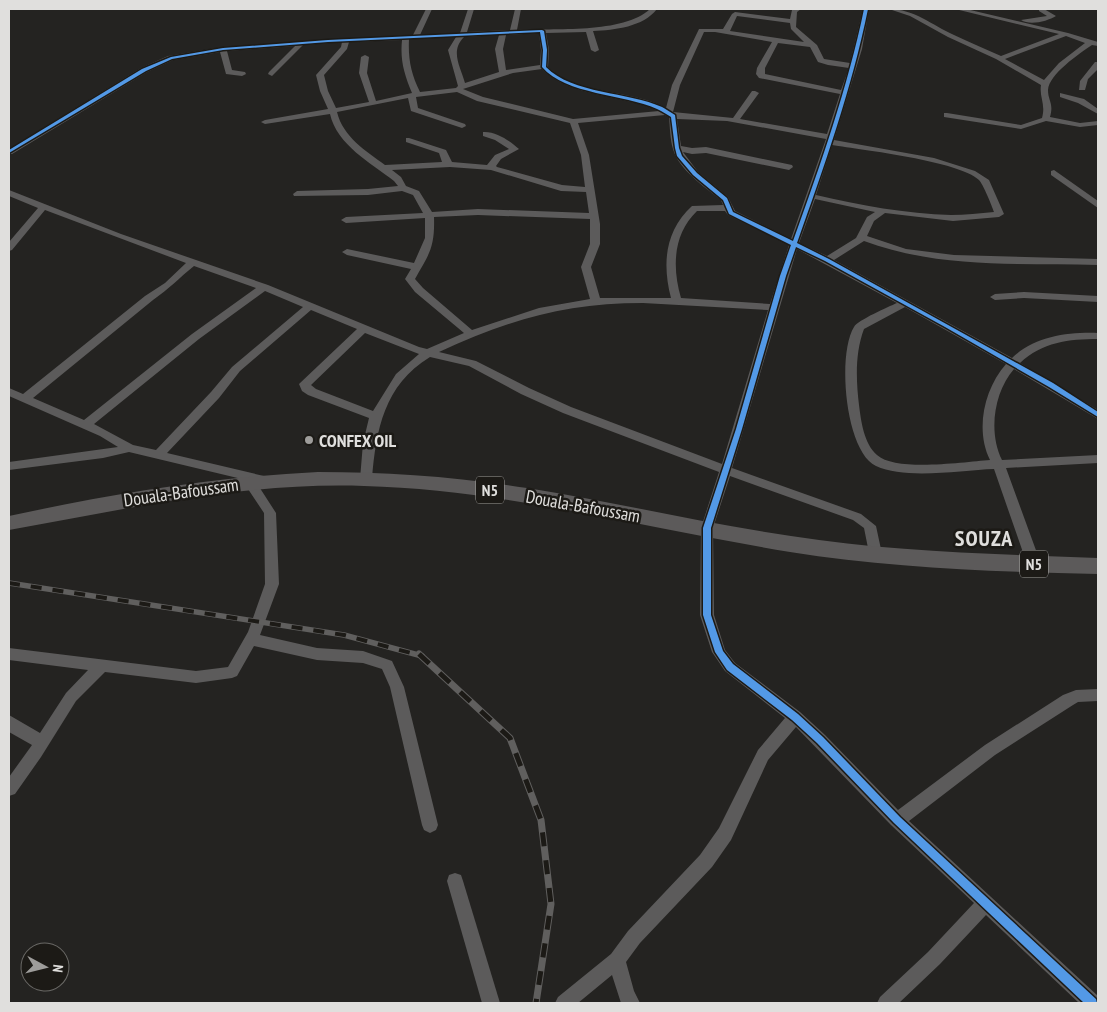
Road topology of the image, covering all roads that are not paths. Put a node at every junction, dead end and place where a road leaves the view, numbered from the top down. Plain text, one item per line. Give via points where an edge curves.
1 (429, 9) edge
2 (472, 9) edge
3 (518, 9) edge
4 (654, 9) edge
5 (798, 9) edge
6 (866, 9) edge
7 (892, 9) edge
8 (958, 9) edge
9 (1041, 10) edge
10 (792, 21) junction
11 (1011, 21) junction
12 (590, 29) junction
13 (542, 31) junction
14 (726, 31) junction
15 (502, 32) junction
16 (513, 32) junction
17 (463, 34) junction
18 (1066, 34) junction
19 (416, 36) junction
20 (406, 37) junction
21 (346, 40) junction
22 (776, 41) junction
23 (301, 43) junction
24 (1094, 43) edge
25 (811, 45) junction
26 (223, 49) junction
27 (595, 50) dead end
28 (365, 57) dead end
29 (1000, 58) junction
30 (1098, 64) edge
31 (853, 66) junction
32 (544, 68) junction
33 (503, 73) junction
34 (242, 74) dead end
35 (272, 74) dead end
36 (1045, 84) junction
37 (460, 88) junction
38 (1082, 88) dead end
39 (755, 93) dead end
40 (844, 93) junction
41 (414, 94) junction
42 (1063, 95) dead end
43 (372, 104) junction
44 (332, 110) junction
45 (1098, 112) edge
46 (671, 114) junction
47 (948, 115) dead end
48 (1046, 119) junction
49 (735, 120) junction
50 (573, 121) junction
51 (265, 122) dead end
52 (1098, 123) edge
53 (462, 126) dead end
54 (486, 134) dead end
55 (409, 140) dead end
56 (830, 140) junction
57 (677, 148) junction
58 (9, 152) edge
59 (450, 164) junction
60 (789, 167) dead end
61 (385, 168) junction
62 (492, 168) junction
63 (1054, 173) dead end
64 (403, 188) junction
65 (589, 190) junction
66 (9, 192) edge
67 (298, 194) dead end
68 (811, 196) junction
69 (1098, 205) edge
70 (728, 208) junction
71 (41, 210) junction
72 (882, 210) junction
73 (429, 214) junction
74 (593, 216) junction
75 (346, 220) dead end
76 (862, 237) junction
77 (795, 245) junction
78 (9, 248) edge
79 (347, 252) dead end
80 (827, 260) junction
81 (194, 262) junction
82 (1098, 262) edge
83 (417, 267) junction
84 (264, 287) junction
85 (995, 297) dead end
86 (1098, 299) edge
87 (596, 301) junction
88 (677, 301) junction
89 (904, 303) junction
90 (309, 307) junction
91 (774, 307) junction
92 (363, 329) junction
93 (471, 334) junction
94 (1098, 336) edge
95 (427, 353) junction
96 (1012, 364) junction
97 (9, 392) edge
98 (24, 399) junction
99 (1098, 415) edge
100 (376, 416) junction
101 (86, 425) junction
102 (129, 448) junction
103 (158, 454) junction
104 (1098, 459) edge
105 (999, 464) junction
106 (9, 466) edge
107 (725, 469) junction
108 (366, 479) junction
109 (259, 482) junction
110 (9, 523) edge
111 (707, 528) junction
112 (875, 554) junction
113 (1034, 564) junction
114 (1098, 566) edge
115 (250, 639) junction
116 (9, 654) edge
117 (101, 666) junction
118 (1098, 695) edge
119 (795, 717) junction
120 (9, 722) edge
121 (42, 742) junction
122 (9, 789) edge
123 (897, 820) junction
124 (430, 825) dead end
125 (455, 881) dead end
126 (986, 904) junction
127 (617, 960) junction
128 (491, 1003) edge
129 (564, 1003) edge
130 (631, 1003) edge
131 (886, 1003) edge
132 (1092, 1003) edge

1 - 19 street
2 - 17 street
3 - 16 street
4 - 12 street via 638,21
5 - 10 street via 794,11
6 - 31 street
7 - 29 street via 912,15
8 - 11 street
9 - 11 street via 1053,16
10 - 14 street via 734,14
10 - 25 street via 794,30
11 - 18 street
12 - 13 street
12 - 27 street
13 - 16 street
13 - 32 street
14 - 22 street
14 - 46 street via 708,29 698,32 693,51 676,86
15 - 16 street
15 - 17 street
15 - 33 street via 499,49
17 - 19 street
17 - 37 street via 452,50
18 - 24 street
18 - 29 street
19 - 20 street
20 - 21 street
20 - 41 street via 404,58
21 - 23 street
21 - 44 street via 320,76
22 - 25 street
22 - 40 street via 761,68 762,76
23 - 26 street
23 - 35 street
24 - 36 street via 1064,63
25 - 31 street via 824,62
26 - 34 street via 228,72
26 - 58 street via 172,58 153,65
28 - 43 street via 362,73
29 - 36 street
30 - 38 street via 1082,82
31 - 40 street
32 - 33 street
32 - 46 street via 559,80 645,103
33 - 37 street
36 - 48 street via 1043,92 1049,105
37 - 41 street
37 - 50 street via 480,99
39 - 49 street
40 - 56 street
41 - 43 street
41 - 53 street via 414,109
42 - 45 street
43 - 44 street
44 - 51 street
44 - 61 street via 351,144
46 - 49 street
46 - 50 street
46 - 57 street
47 - 48 street via 1021,127
48 - 52 street via 1080,125
49 - 56 street
50 - 65 street via 585,155
54 - 62 street via 514,149 493,162
55 - 59 street via 443,152
56 - 68 street
56 - 72 street via 970,170 985,180 999,214 953,218
57 - 60 street via 706,150
57 - 70 street via 684,163 725,199
59 - 61 street
59 - 62 street
61 - 64 street
62 - 65 street via 554,186
63 - 69 street
64 - 67 street
64 - 73 street via 416,193
65 - 74 street
66 - 71 street
68 - 72 street
68 - 77 street
70 - 77 street via 735,215
70 - 88 street via 695,208 678,229 670,270
71 - 78 street
71 - 81 street via 58,212
72 - 76 street via 870,219
73 - 74 street via 487,212
73 - 75 street
73 - 83 street via 430,238
74 - 87 street via 595,244 586,267
76 - 80 street
76 - 82 street via 917,254 1006,261
77 - 80 street
77 - 91 street
79 - 83 street
80 - 89 street
81 - 84 street
81 - 98 street
83 - 93 street via 410,282
84 - 90 street
84 - 101 street via 189,341
85 - 86 street via 1024,295
87 - 88 street
87 - 93 street via 510,319
88 - 91 street
89 - 96 street
89 - 105 street via 858,328 852,367 855,411 862,446 870,457 880,463 900,468
90 - 92 street
90 - 103 street via 236,369 215,396
91 - 107 street
92 - 95 street
92 - 100 street via 305,384 312,392
93 - 95 street
94 - 96 street via 1065,336 1044,342
95 - 100 street via 405,372
95 - 107 street via 472,363 567,410
96 - 99 street
96 - 105 street via 998,385 988,426 988,442
97 - 98 street
98 - 101 street
100 - 108 street via 369,439
101 - 102 street
102 - 103 street
102 - 106 street
103 - 109 street
104 - 105 street
105 - 113 street
107 - 111 street
107 - 112 street via 863,520 872,531
108 - 109 highway, Douala-Bafoussam / N5
108 - 111 highway, Douala-Bafoussam / N5 via 489,490
109 - 110 highway, Douala-Bafoussam / N5 via 187,489
109 - 115 street via 270,513 272,584
111 - 112 highway, Douala-Bafoussam / N5
111 - 119 street via 707,615 719,652 730,667
112 - 113 highway, Douala-Bafoussam / N5
113 - 114 highway, Douala-Bafoussam / N5
115 - 117 street via 232,672 196,677
115 - 124 street via 317,654 364,657 387,665 397,687
116 - 117 street
117 - 121 street via 71,697
118 - 123 street via 1076,696 1068,700 990,750
119 - 123 street
119 - 127 street via 763,755 725,834 706,861 634,937
120 - 121 street
121 - 122 street
123 - 126 street
125 - 128 street
126 - 131 street
126 - 132 street
127 - 129 street
127 - 130 street

